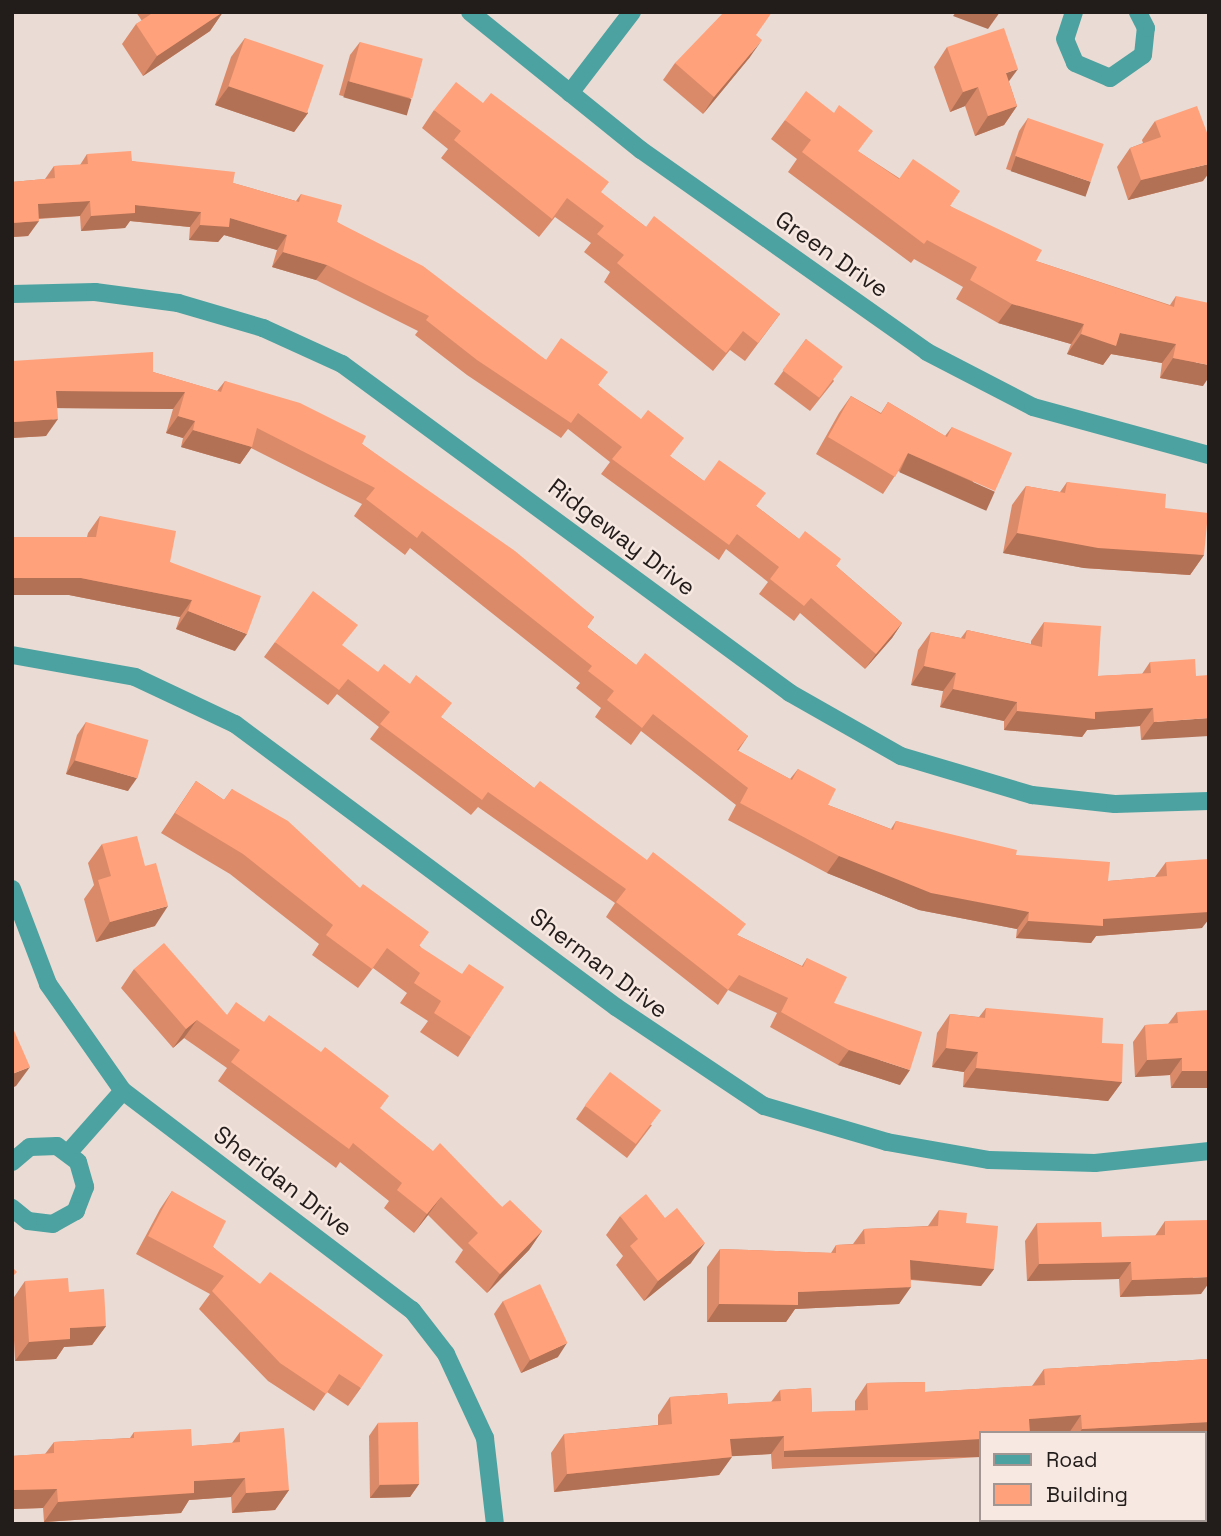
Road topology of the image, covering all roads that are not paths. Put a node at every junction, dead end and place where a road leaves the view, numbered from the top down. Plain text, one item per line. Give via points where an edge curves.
1 (470, 12) edge
2 (632, 12) edge
3 (1074, 12) edge
4 (1138, 12) edge
5 (570, 93) junction
6 (12, 294) edge
7 (1209, 455) edge
8 (12, 655) edge
9 (1209, 801) edge
10 (12, 889) edge
11 (123, 1091) junction
12 (1209, 1151) edge
13 (68, 1152) junction
14 (12, 1162) edge
15 (12, 1208) edge
16 (1102, 1522) edge
17 (495, 1524) edge
18 (1078, 1524) edge

1 - 5 street, Green Drive
2 - 5 street
3 - 4 street via 1067,26 1068,52 1084,72 1111,78 1143,55 1146,27
5 - 7 street, Green Drive via 976,381 1088,425
6 - 9 street, Ridgeway Drive via 95,292 177,303 263,328 342,364 790,693 901,756 1044,797 1115,804
8 - 12 street, Sherman Drive via 135,677 235,724 616,1007 764,1106 887,1142 989,1160 1095,1163
10 - 11 street, Sheridan Drive via 48,984
11 - 13 street
11 - 17 street, Sheridan Drive via 412,1310 468,1392 485,1438
13 - 14 street via 43,1144
13 - 15 street via 83,1173 76,1211 40,1225
16 - 18 street

